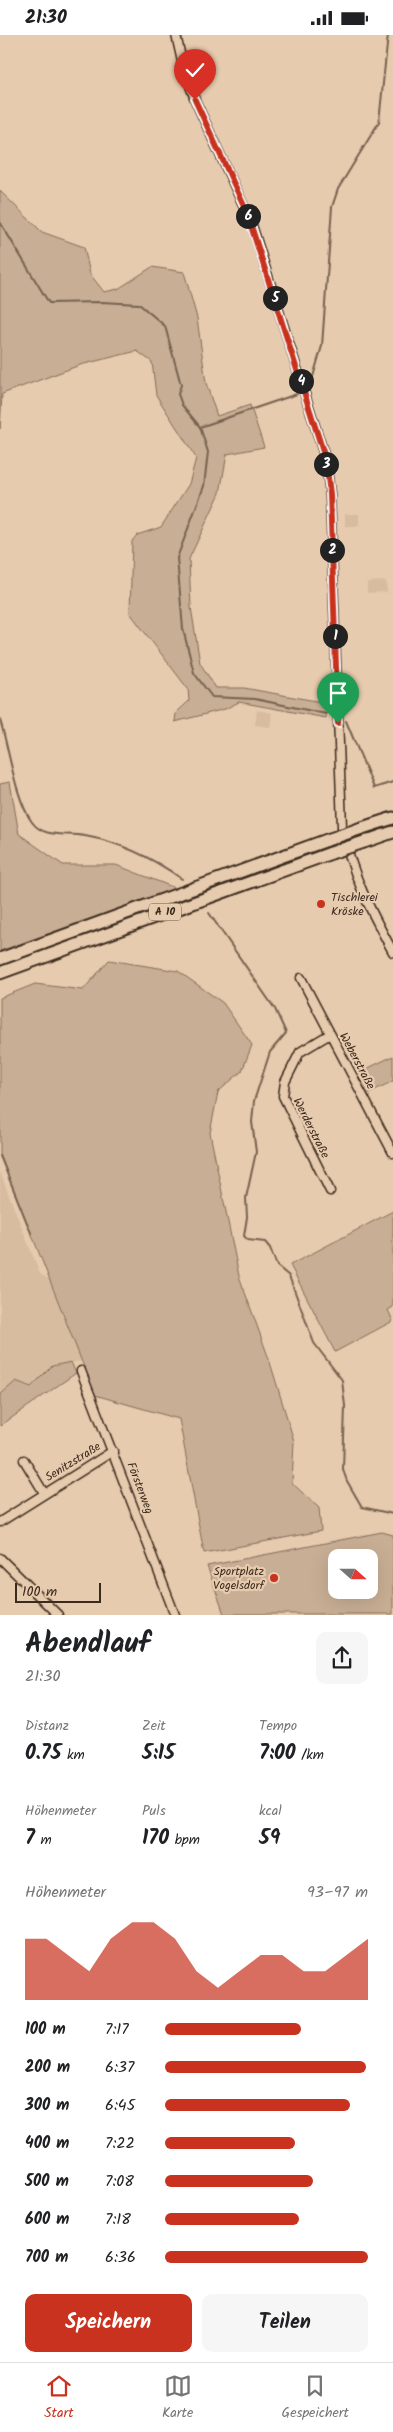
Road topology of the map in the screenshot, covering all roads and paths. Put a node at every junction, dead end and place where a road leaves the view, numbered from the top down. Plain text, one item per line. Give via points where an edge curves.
1 (176, 35) edge
2 (393, 818) edge
3 (393, 833) edge
4 (393, 952) edge
5 (0, 959) edge
6 (0, 973) edge
7 (301, 978) dead end
8 (330, 1034) junction
9 (393, 1153) edge
10 (330, 1191) dead end
11 (81, 1371) dead end
12 (113, 1451) junction
13 (24, 1461) dead end
14 (44, 1493) junction
15 (0, 1522) edge
16 (0, 1558) edge
17 (58, 1615) edge
18 (175, 1615) edge

1 - 4 street via 182,66 195,100 250,222 326,461 330,494 342,827 359,886
2 - 5 highway, A 10, bridge
3 - 6 highway, A 10, bridge
7 - 8 street, Weberstraße
8 - 9 street, Weberstraße
8 - 10 street, Werderstraße via 300,1052 285,1082 283,1096
11 - 12 street, Försterweg
12 - 14 street, Senitzstraße
12 - 18 street, Försterweg
13 - 14 street, Senitzstraße
14 - 15 street, Senitzstraße
16 - 17 street

